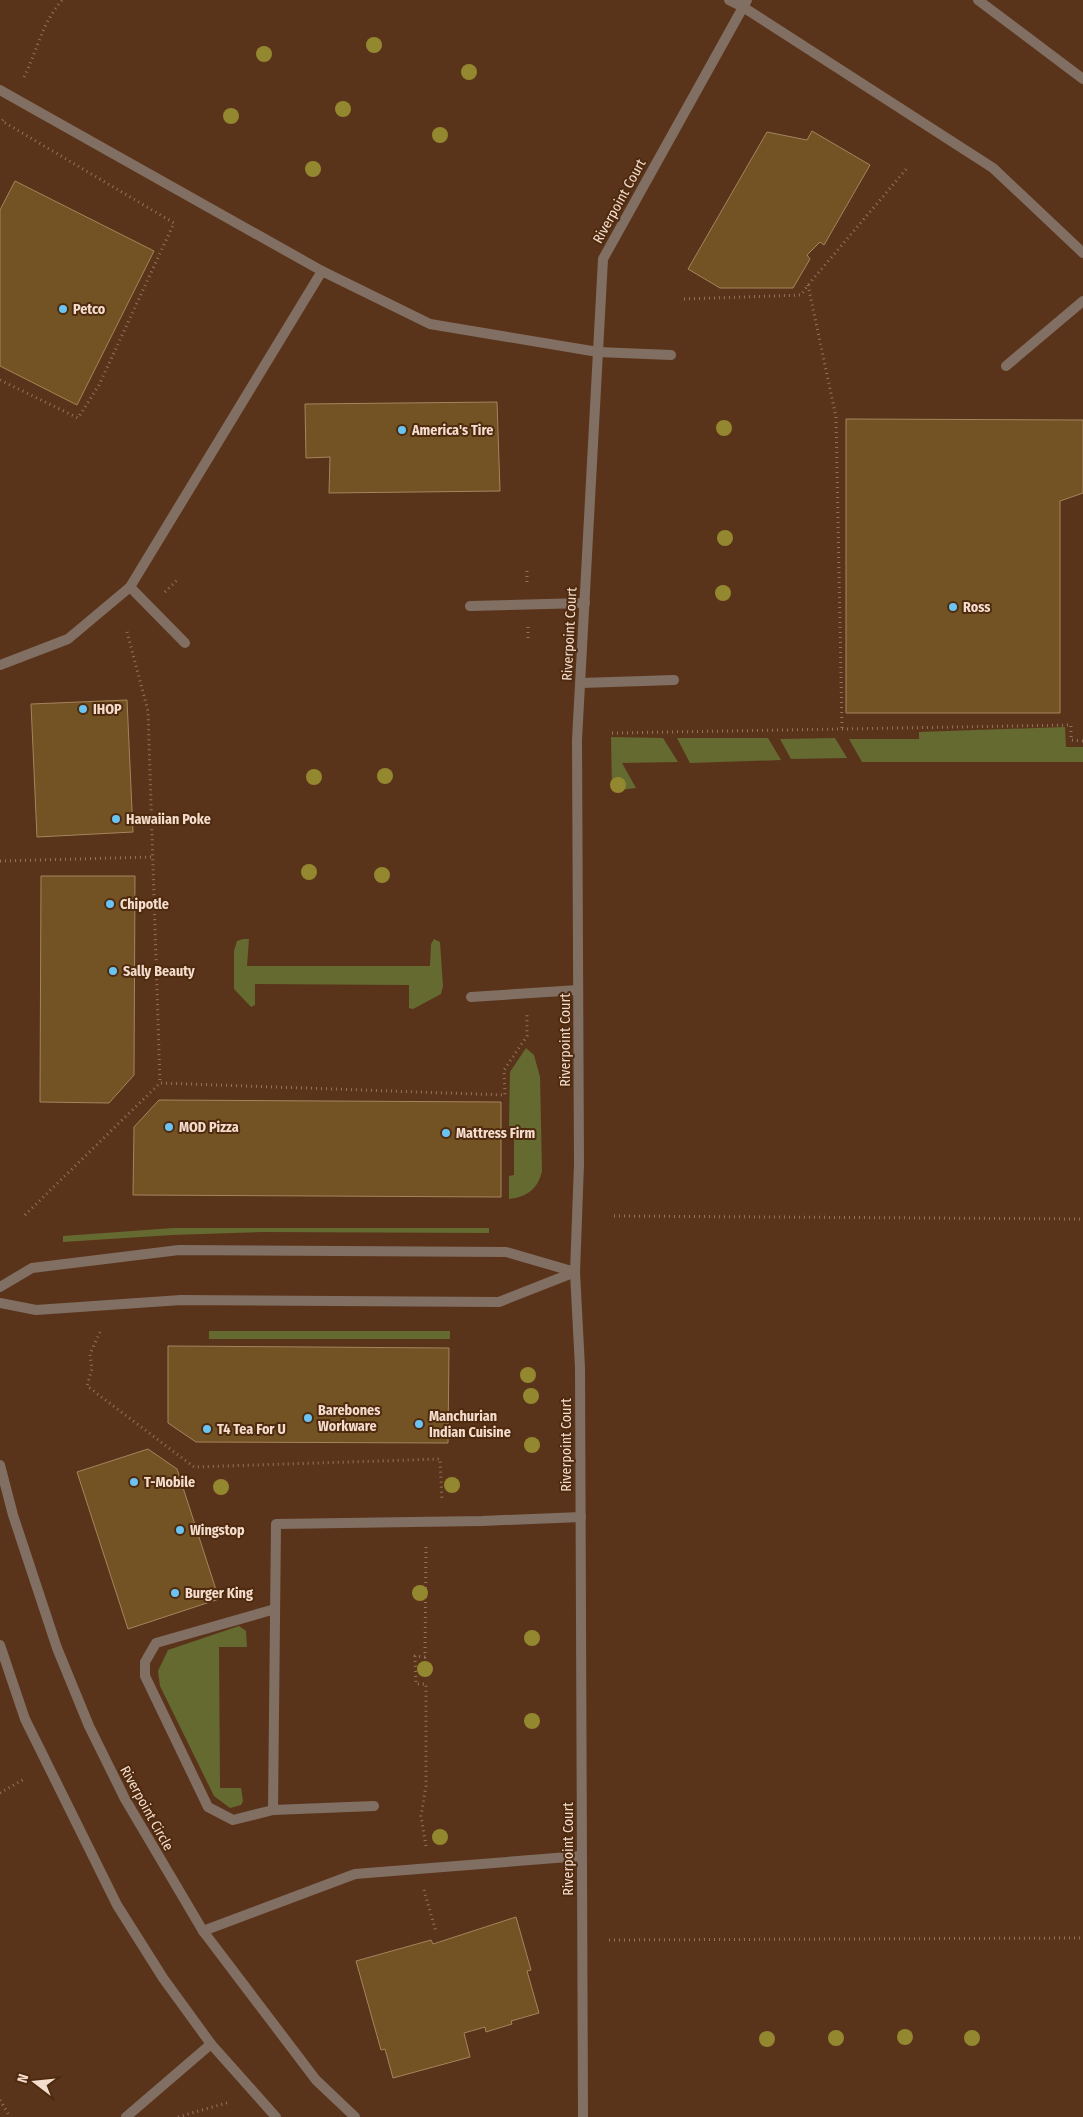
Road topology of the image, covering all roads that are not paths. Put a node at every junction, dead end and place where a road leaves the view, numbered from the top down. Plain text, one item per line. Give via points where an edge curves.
1 (729, 0) edge
2 (978, 0) edge
3 (745, 4) edge
4 (1083, 79) edge
5 (0, 90) edge
6 (1083, 253) edge
7 (322, 272) junction
8 (1083, 301) edge
9 (598, 352) junction
10 (671, 355) dead end
11 (1006, 366) dead end
12 (130, 587) junction
13 (585, 603) junction
14 (470, 606) dead end
15 (185, 643) dead end
16 (0, 665) edge
17 (674, 680) dead end
18 (580, 683) junction
19 (578, 990) junction
20 (470, 997) dead end
21 (576, 1272) junction
22 (0, 1287) edge
23 (0, 1303) edge
24 (0, 1465) edge
25 (581, 1517) junction
26 (275, 1609) junction
27 (0, 1645) edge
28 (374, 1806) dead end
29 (273, 1810) junction
30 (581, 1856) junction
31 (203, 1931) junction
32 (212, 2044) junction
33 (126, 2117) edge
34 (276, 2117) edge
35 (355, 2117) edge
36 (583, 2117) edge

1 - 3 street
2 - 4 street
3 - 6 street via 993,168
3 - 9 street, Riverpoint Court via 603,259
5 - 7 street
7 - 9 street via 430,324
7 - 12 street
8 - 11 street
9 - 10 street
9 - 13 street, Riverpoint Court
12 - 15 street
12 - 16 street via 68,639
13 - 14 street
13 - 18 street, Riverpoint Court
17 - 18 street
18 - 19 street, Riverpoint Court via 577,740
19 - 20 street
19 - 21 street, Riverpoint Court
21 - 22 street via 506,1252 179,1250 32,1268
21 - 23 street via 499,1302 182,1300 36,1310
21 - 25 street, Riverpoint Court
24 - 31 street, Riverpoint Circle via 57,1648 89,1726 125,1799
25 - 26 street via 276,1524
25 - 30 street, Riverpoint Court
26 - 29 street
26 - 29 street via 156,1643 145,1662 145,1676 208,1807 233,1820
27 - 32 street via 25,1719 117,1905 163,1978
28 - 29 street
30 - 31 street via 355,1874
30 - 36 street, Riverpoint Court
31 - 35 street, Riverpoint Circle via 316,2080
32 - 33 street
32 - 34 street

